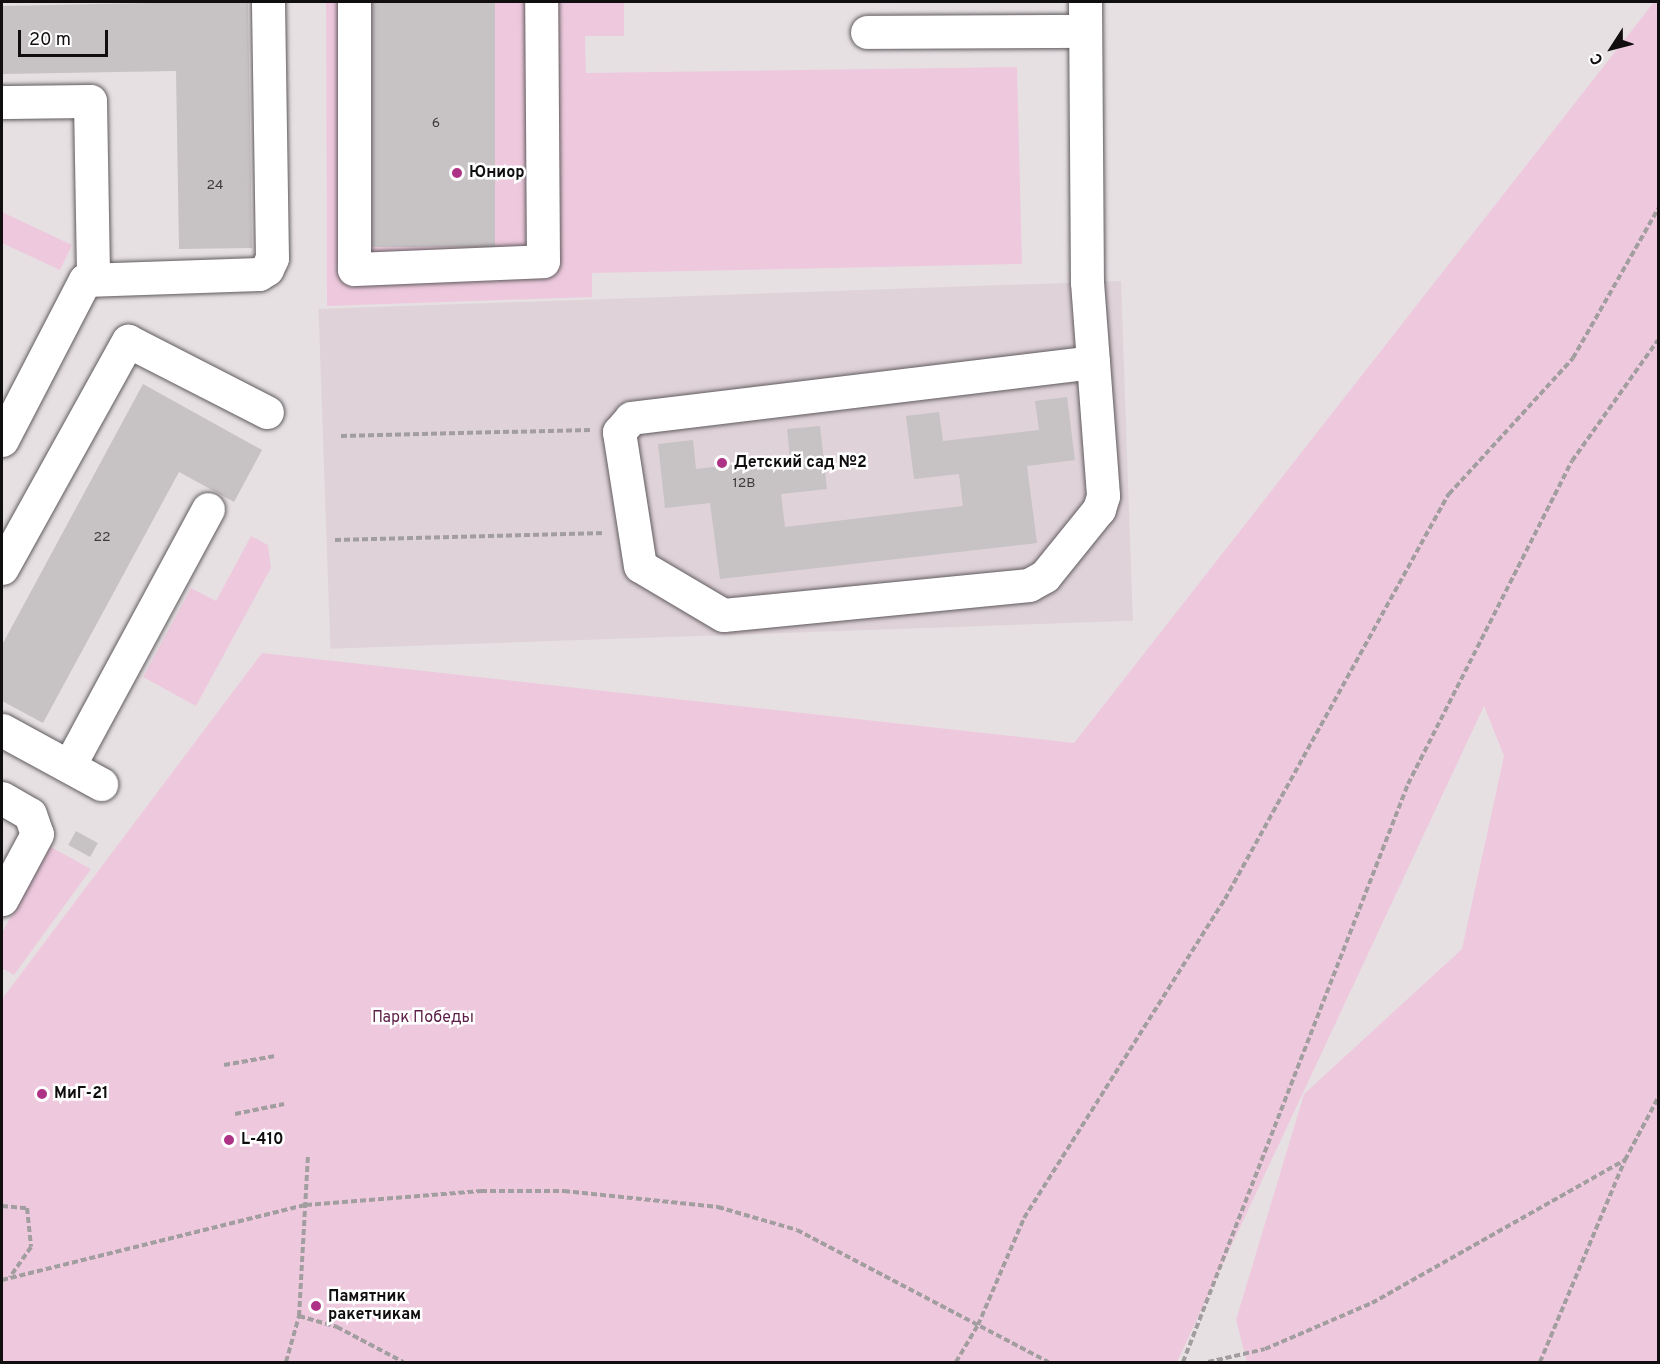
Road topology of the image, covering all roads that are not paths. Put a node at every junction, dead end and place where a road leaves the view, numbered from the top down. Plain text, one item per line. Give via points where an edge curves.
1 (268, 2) edge
2 (354, 2) edge
3 (541, 2) edge
4 (1085, 16) edge
5 (867, 32) dead end
6 (2, 102) edge
7 (89, 278) junction
8 (1093, 362) junction
9 (267, 412) dead end
10 (2, 440) edge
11 (208, 509) dead end
12 (2, 568) edge
13 (2, 730) edge
14 (69, 766) junction
15 (100, 784) dead end
16 (2, 798) edge
17 (2, 899) edge

1 - 7 street via 272,258 267,269 259,274
2 - 3 street via 354,269 543,261
4 - 5 street
4 - 8 street
6 - 7 street via 90,101
7 - 10 street
8 - 8 street via 1102,503 1045,576 1029,585 723,615 648,574 635,555 620,429 631,418
9 - 12 street via 128,341
11 - 14 street
13 - 14 street
14 - 15 street
16 - 17 street via 30,814 37,834

